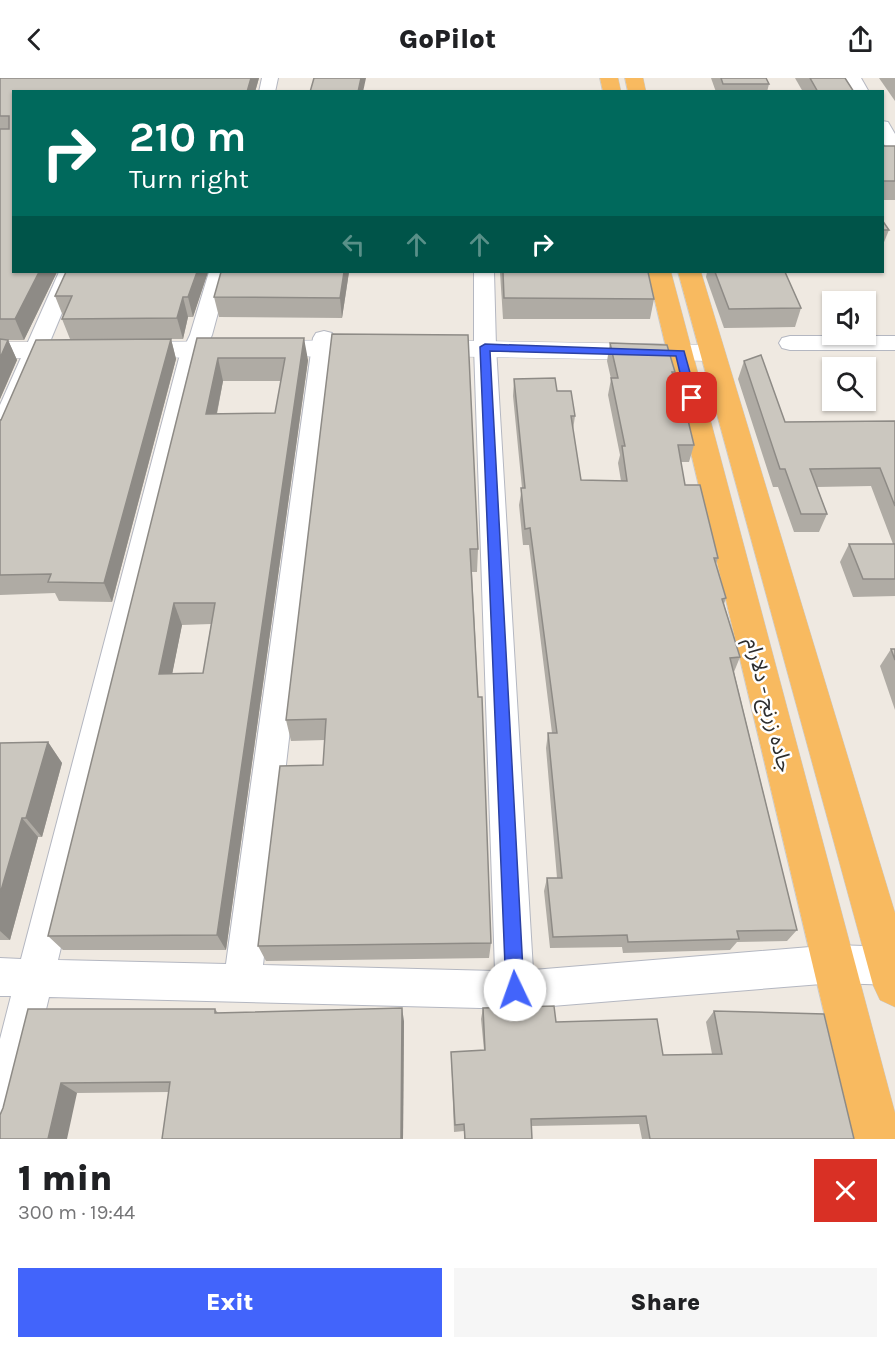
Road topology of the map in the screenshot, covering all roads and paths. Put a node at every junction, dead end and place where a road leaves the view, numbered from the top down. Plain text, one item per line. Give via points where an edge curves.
1 (69, 273) edge
2 (219, 273) edge
3 (484, 273) edge
4 (659, 273) edge
5 (689, 273) edge
6 (0, 334) edge
7 (39, 341) junction
8 (198, 342) junction
9 (485, 342) junction
10 (323, 343) junction
11 (790, 343) dead end
12 (895, 343) edge
13 (695, 346) junction
14 (0, 350) edge
15 (0, 434) edge
16 (834, 964) junction
17 (893, 972) edge
18 (17, 977) edge
19 (242, 983) junction
20 (515, 990) junction
21 (0, 1117) edge
22 (878, 1139) edge

1 - 7 street
2 - 8 street
3 - 9 street
4 - 13 highway, جاده زرنج - دلارام
5 - 13 highway, جاده زرنج - دلارام
6 - 7 main road
7 - 8 main road
7 - 8 main road via 104,334
7 - 14 main road
7 - 15 street
8 - 10 main road
8 - 18 street via 190,358 157,494
9 - 10 main road
9 - 10 main road via 398,337
9 - 13 main road
9 - 20 street
10 - 19 street
11 - 12 street
13 - 16 highway, جاده زرنج - دلارام
13 - 17 highway, جاده زرنج - دلارام
16 - 17 street
16 - 20 street
16 - 22 highway, جاده زرنج - دلارام
18 - 19 street
18 - 21 street
19 - 20 street

